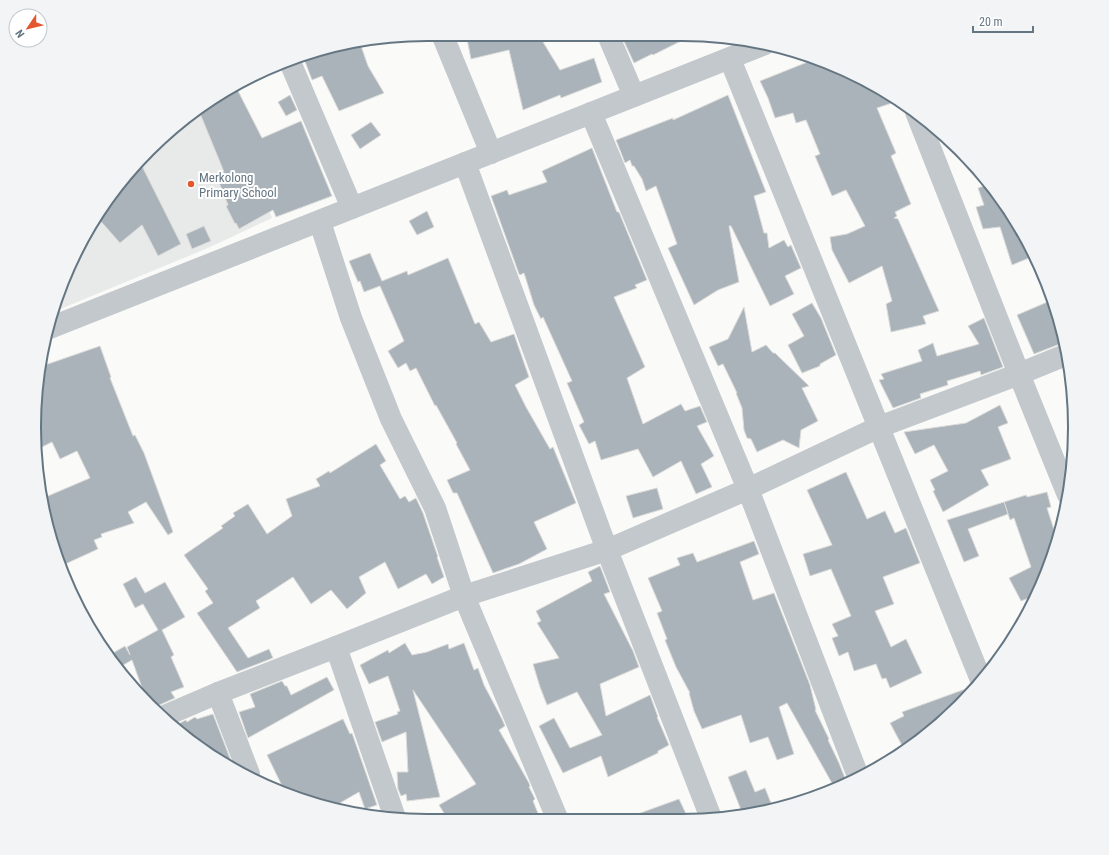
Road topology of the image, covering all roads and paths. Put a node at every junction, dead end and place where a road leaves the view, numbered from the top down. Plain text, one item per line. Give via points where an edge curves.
1 (445, 41) edge
2 (611, 41) edge
3 (756, 48) edge
4 (730, 59) junction
5 (292, 66) edge
6 (634, 96) junction
7 (591, 113) junction
8 (921, 124) edge
9 (491, 153) junction
10 (465, 163) junction
11 (352, 208) junction
12 (320, 222) junction
13 (54, 326) edge
14 (1062, 357) edge
15 (1019, 374) junction
16 (879, 427) junction
17 (1064, 485) edge
18 (748, 490) junction
19 (607, 550) junction
20 (464, 596) junction
21 (336, 647) junction
22 (979, 674) edge
23 (218, 693) junction
24 (168, 714) edge
25 (247, 769) edge
26 (856, 772) edge
27 (393, 812) edge
28 (709, 813) edge
29 (556, 814) edge

1 - 9 street
2 - 6 street
3 - 4 street
4 - 6 street
4 - 16 street
5 - 11 street
6 - 7 street
7 - 9 street
7 - 18 street
8 - 15 street
9 - 10 street
10 - 11 street
10 - 19 street
11 - 12 street
12 - 13 street
12 - 20 street via 351,318 391,419 435,508
14 - 15 street
15 - 16 street
15 - 17 street
16 - 18 street
16 - 22 street
18 - 19 street
18 - 26 street
19 - 20 street
19 - 28 street
20 - 21 street
20 - 29 street
21 - 23 street
21 - 27 street
23 - 24 street
23 - 25 street

